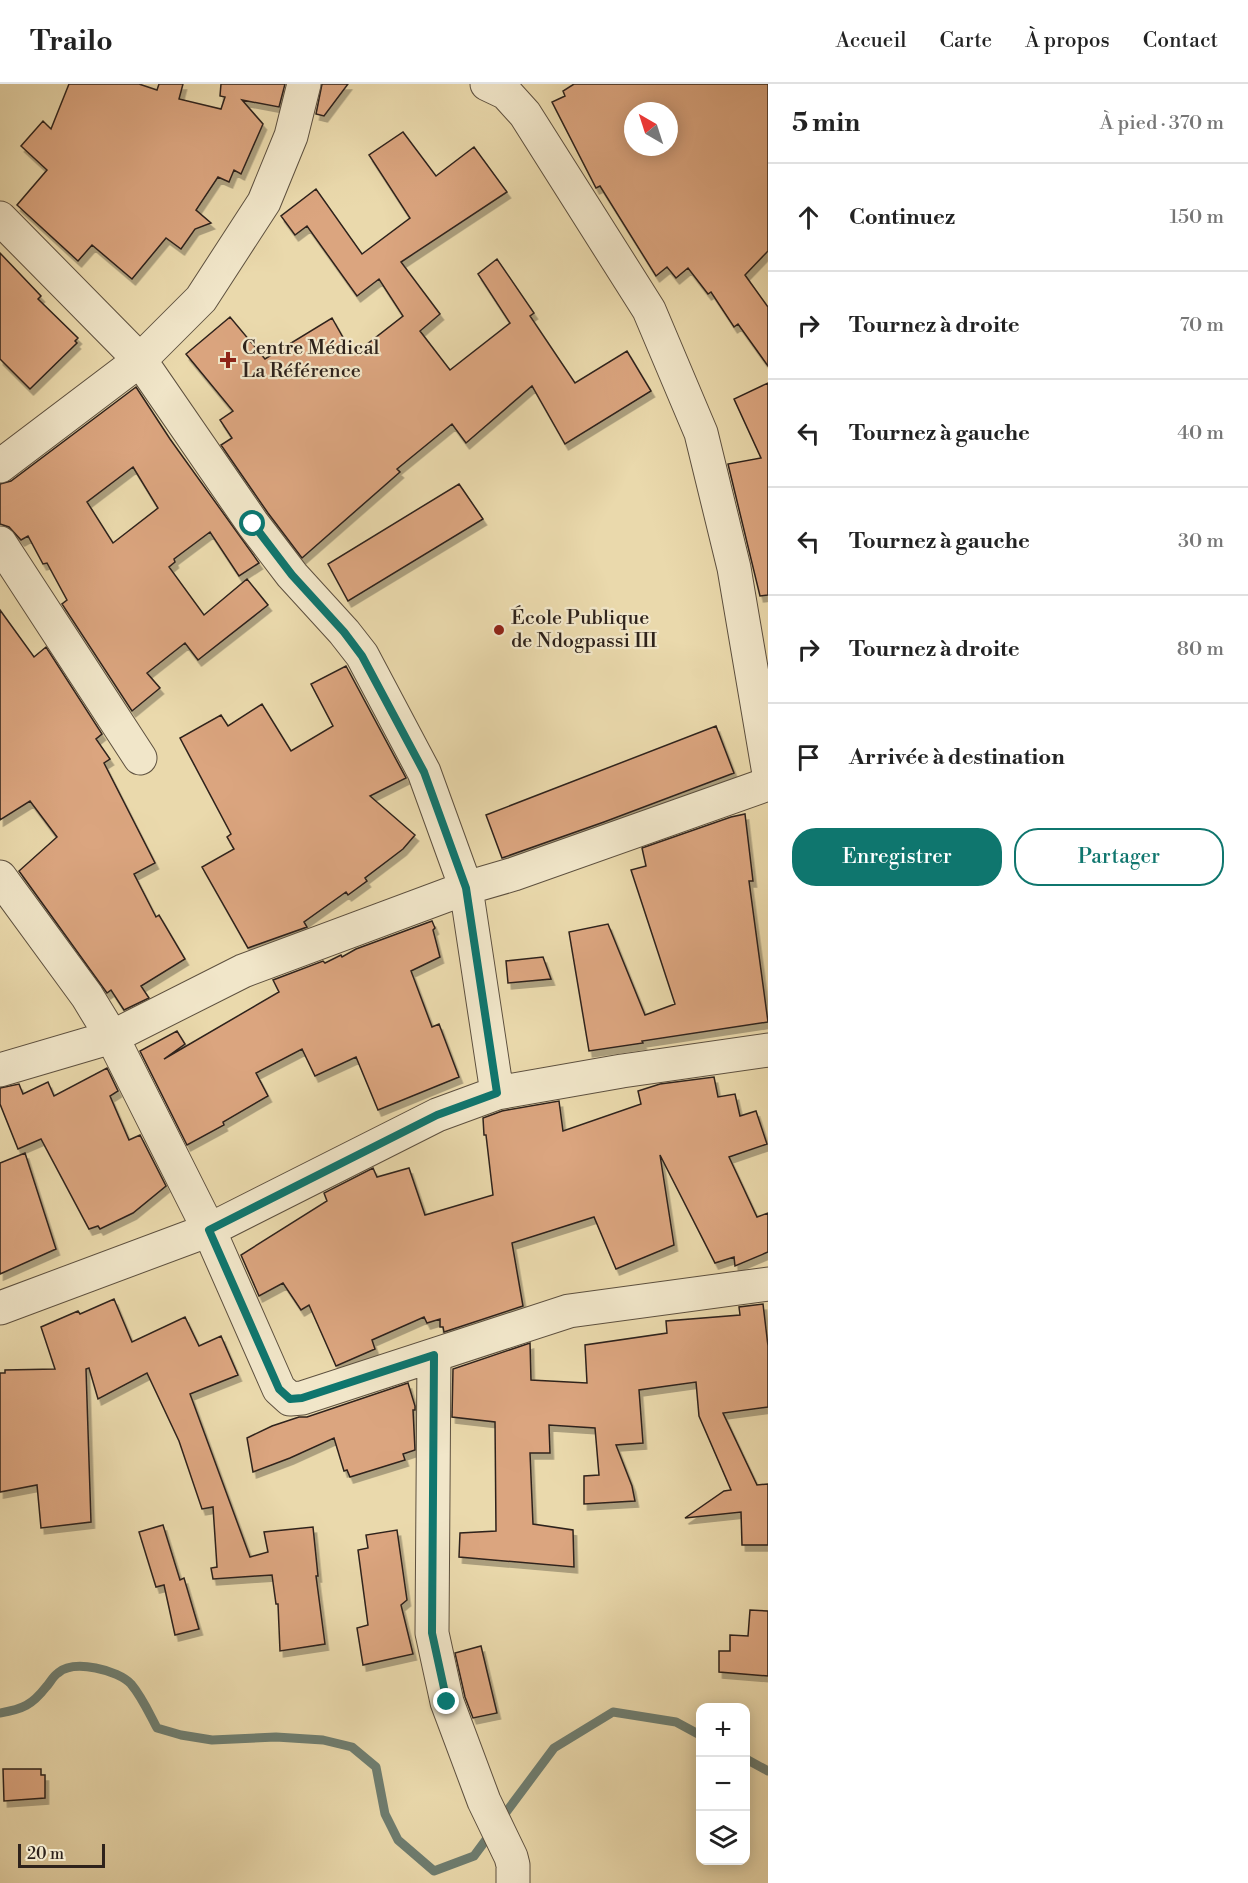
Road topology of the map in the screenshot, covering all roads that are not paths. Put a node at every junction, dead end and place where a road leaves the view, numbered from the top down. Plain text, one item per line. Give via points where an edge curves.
1 (304, 84) edge
2 (508, 87) edge
3 (0, 218) edge
4 (140, 360) junction
5 (0, 466) edge
6 (0, 543) edge
7 (140, 758) dead end
8 (768, 768) edge
9 (768, 784) edge
10 (0, 878) edge
11 (466, 888) junction
12 (111, 1037) junction
13 (768, 1050) edge
14 (0, 1070) edge
15 (497, 1093) junction
16 (209, 1230) junction
17 (768, 1284) edge
18 (0, 1308) edge
19 (434, 1355) junction
20 (512, 1870) edge

1 - 4 street via 291,136 264,202 201,299
2 - 8 street via 649,310 701,433 734,568
3 - 4 street
4 - 5 street
4 - 11 street via 253,524 362,656 424,772
6 - 7 street
9 - 11 street
10 - 12 street via 87,996
11 - 12 street via 243,971
11 - 15 street
12 - 14 street
12 - 16 street
13 - 15 street
15 - 16 street via 437,1115
16 - 18 street
16 - 19 street via 279,1389 290,1399
17 - 19 street via 569,1311
19 - 20 street via 432,1633 447,1702

